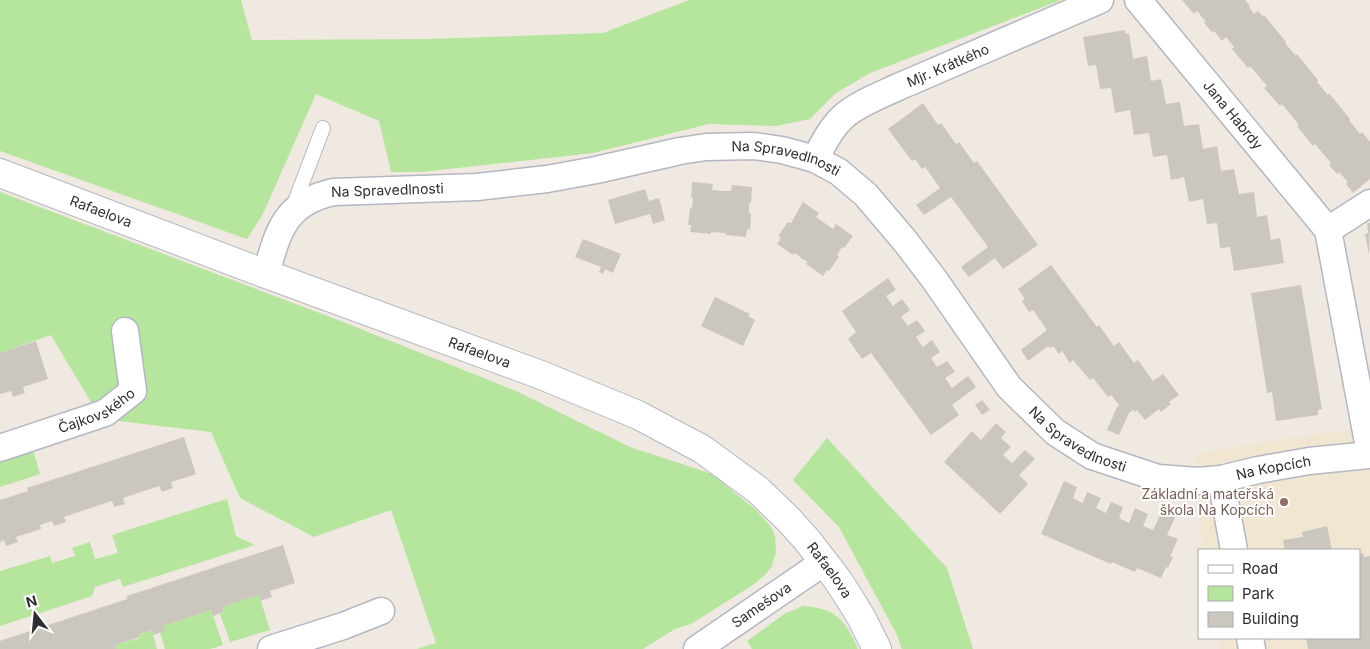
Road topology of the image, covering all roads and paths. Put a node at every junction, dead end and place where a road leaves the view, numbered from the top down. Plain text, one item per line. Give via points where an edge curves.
1 (1100, 0) edge
2 (1138, 0) edge
3 (323, 128) dead end
4 (815, 159) junction
5 (0, 173) edge
6 (1370, 203) edge
7 (290, 215) junction
8 (1328, 230) junction
9 (266, 274) junction
10 (125, 331) dead end
11 (0, 448) edge
12 (1370, 454) edge
13 (1221, 479) junction
14 (1234, 549) edge
15 (824, 562) junction
16 (381, 611) dead end
17 (271, 649) edge
18 (697, 649) edge
19 (876, 649) edge

1 - 4 street, Mjr. Krátkého via 868,101 844,116
2 - 8 street, Jana Habrdy
3 - 7 lane
4 - 7 street, Na Spravedlnosti via 754,146 706,147 547,180 477,187 334,192 303,204
4 - 13 street, Na Spravedlnosti via 839,172 866,194 928,272 1009,387 1055,432 1092,456 1158,478
5 - 9 main road, Rafaelova
6 - 8 street
7 - 9 street, Na Spravedlnosti via 278,234
8 - 12 street, Jana Habrdy
9 - 15 main road, Rafaelova via 541,375 638,415 702,449 758,490 795,526
10 - 11 street, Čajkovského via 133,391 106,413
12 - 13 street, Na Kopcích via 1310,461
13 - 14 street, Na Kopcích
15 - 18 street, Samešova
15 - 19 main road, Rafaelova via 862,617
16 - 17 street

